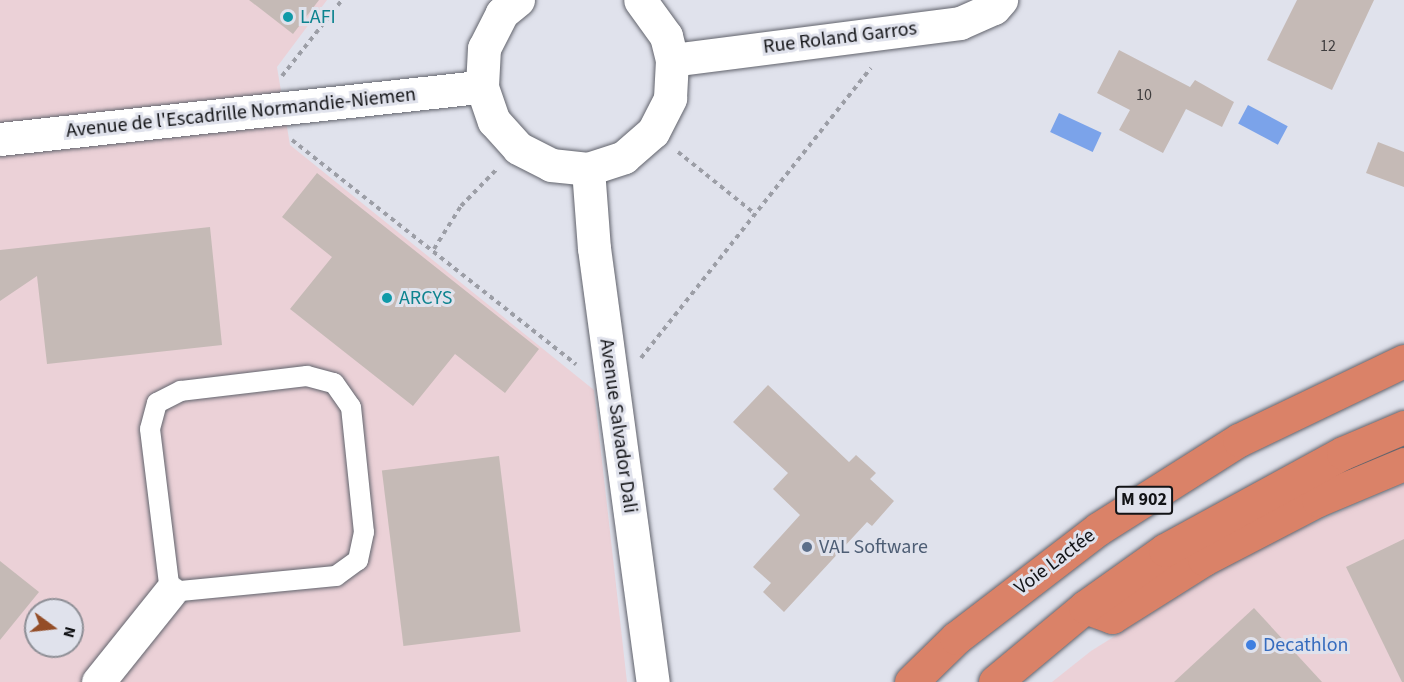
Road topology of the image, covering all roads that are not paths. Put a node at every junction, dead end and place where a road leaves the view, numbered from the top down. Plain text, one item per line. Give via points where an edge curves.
1 (518, 0) edge
2 (640, 0) edge
3 (1001, 0) edge
4 (672, 60) junction
5 (482, 87) junction
6 (0, 139) edge
7 (588, 169) junction
8 (1404, 361) edge
9 (1404, 427) edge
10 (1404, 464) edge
11 (170, 592) junction
12 (1085, 607) junction
13 (98, 682) edge
14 (653, 682) edge
15 (911, 682) edge
16 (995, 682) edge

1 - 5 street via 502,14 484,48
2 - 4 street via 662,29
3 - 4 street, Rue Roland Garros via 994,8 960,23
4 - 7 street via 670,98 653,132 624,156
5 - 6 street, Avenue de l'Escadrille Normandie-Niemen
5 - 7 street via 494,121 518,148 550,165
7 - 14 street, Avenue Salvador Dali via 610,375
8 - 15 highway, Voie Lactée / M 902 via 1239,440 1098,529 956,638
9 - 12 highway, M 902 via 1343,453 1243,505 1165,550
10 - 12 highway via 1318,500 1204,559 1112,617
11 - 11 lane via 336,576 358,560 364,532 351,407 334,383 307,376 181,391 157,403 150,429
11 - 13 street
12 - 16 highway, M 902

